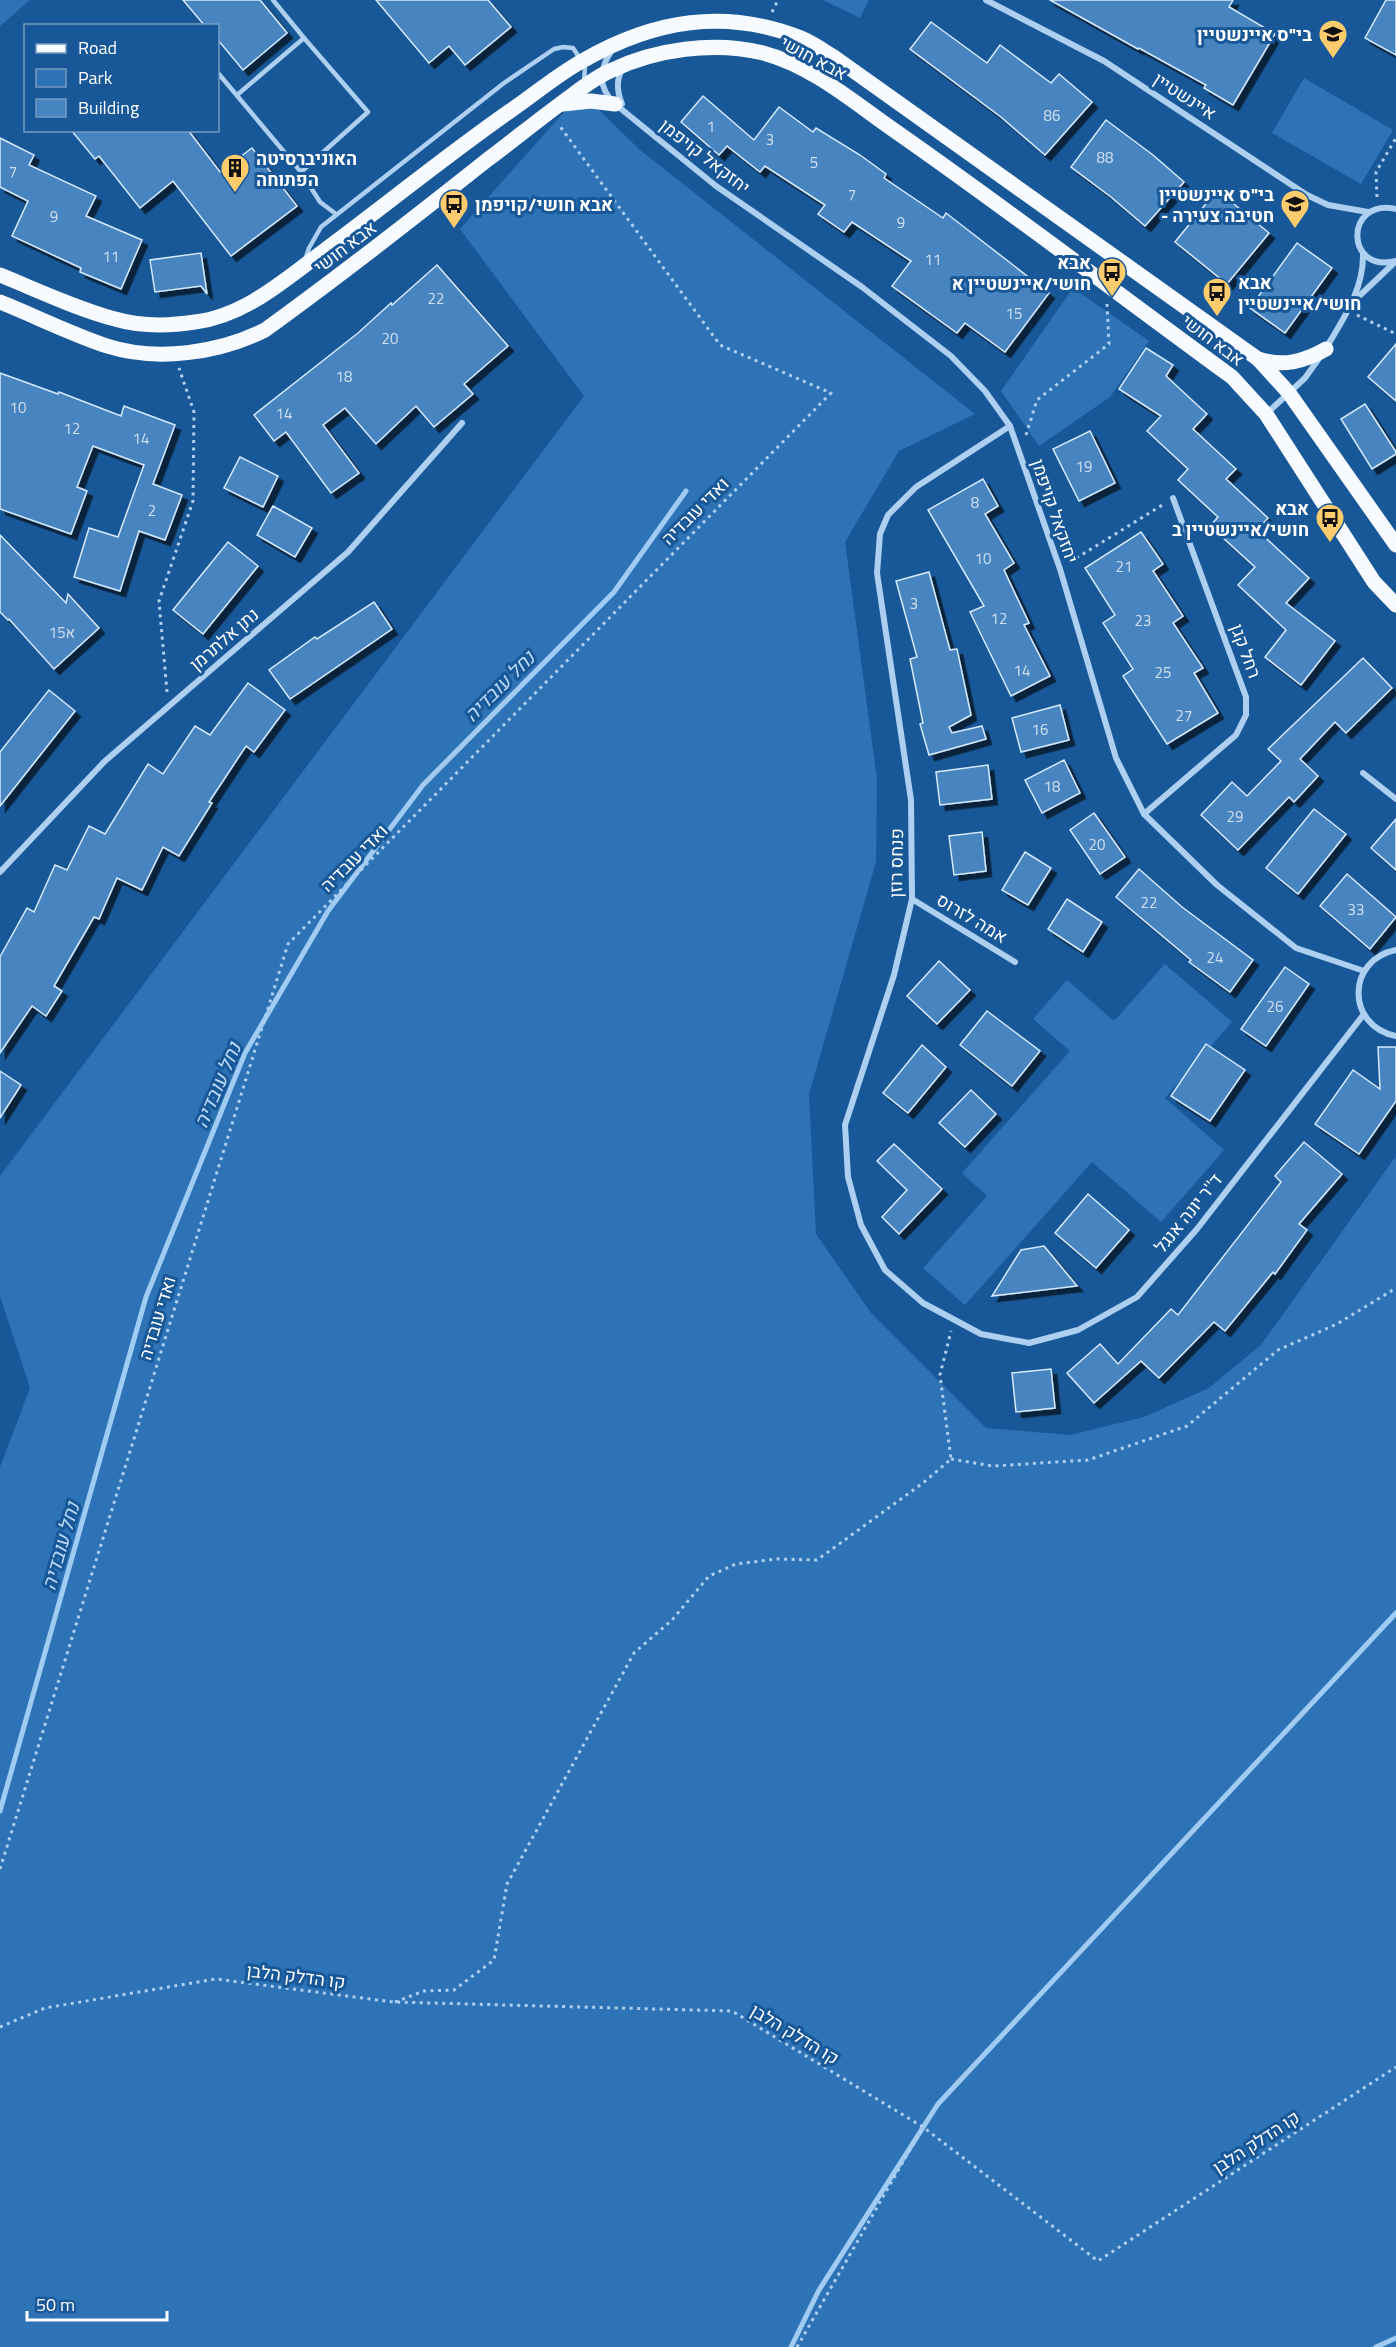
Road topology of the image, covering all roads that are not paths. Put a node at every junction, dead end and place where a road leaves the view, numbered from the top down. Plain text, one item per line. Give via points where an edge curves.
1 (273, 0) edge
2 (986, 0) edge
3 (304, 38) junction
4 (621, 40) junction
5 (583, 60) junction
6 (627, 64) junction
7 (219, 74) edge
8 (601, 76) junction
9 (580, 89) junction
10 (237, 95) junction
11 (615, 104) junction
12 (553, 109) junction
13 (628, 115) junction
14 (301, 172) junction
15 (1396, 209) edge
16 (1368, 212) junction
17 (336, 214) junction
18 (1363, 253) junction
19 (1396, 262) edge
20 (303, 267) junction
21 (0, 275) edge
22 (0, 302) edge
23 (1353, 302) junction
24 (1326, 349) junction
25 (1258, 359) junction
26 (1289, 393) junction
27 (1266, 414) junction
28 (462, 423) dead end
29 (1010, 426) junction
30 (1173, 498) road end
31 (1396, 545) edge
32 (1396, 605) edge
33 (1362, 772) dead end
34 (1396, 799) edge
35 (1144, 814) junction
36 (0, 872) edge
37 (912, 899) junction
38 (1396, 950) edge
39 (1016, 962) dead end
40 (1364, 971) junction
41 (1364, 1014) junction
42 (1396, 1036) edge
43 (981, 1334) joint

1 - 3 lane
2 - 16 street, איינשטיין via 1104,61 1307,195 1328,205
3 - 10 lane
3 - 14 lane via 368,112
4 - 5 main road, אבא חושי
4 - 8 street via 607,57
4 - 25 main road, אבא חושי via 662,27 709,21 765,26 804,39
5 - 9 lane via 586,78
5 - 17 lane via 573,48 549,52
5 - 20 main road, אבא חושי
6 - 8 main road, אבא חושי
6 - 13 street, יחזקאל קויפמן via 619,74 617,86
6 - 27 main road, אבא חושי via 656,55 714,48 764,53 792,64 823,81 936,160 1232,377
7 - 10 lane
8 - 9 main road, אבא חושי
8 - 11 street, יחזקאל קויפמן via 606,94
9 - 12 main road, אבא חושי
10 - 14 lane
11 - 12 main road via 591,101
11 - 13 street, יחזקאל קויפמן
12 - 22 main road, אבא חושי via 351,268 250,338 154,355 109,346
13 - 29 street, יחזקאל קויפמן via 716,186 862,287 951,356 985,391
14 - 17 lane via 320,202
15 - 16 street via 1377,208
16 - 18 street via 1358,227
17 - 20 lane via 315,235
18 - 19 street via 1377,263
18 - 23 street
19 - 23 street
20 - 21 main road, אבא חושי via 245,307 195,322 153,325 116,320
23 - 24 street
24 - 25 main road via 1300,361 1277,364
24 - 26 street
25 - 26 main road, אבא חושי
26 - 27 street
26 - 31 main road, אבא חושי
27 - 32 main road, אבא חושי via 1374,582
28 - 36 street, נתן אלתרמן via 348,552 105,761
29 - 35 street, יחזקאל קויפמן via 1060,569 1116,758
29 - 37 street, פנחס רוזן via 916,487 888,515 880,534 877,573 911,800
30 - 35 street, רחל קגן via 1246,697 1246,715 1236,735
33 - 34 street
35 - 40 street, יחזקאל קויפמן via 1217,885 1296,948
37 - 39 street, אמה לזרוס
37 - 43 street, פנחס רוזן via 894,975 845,1125 849,1177 861,1225 885,1270 923,1303
38 - 40 street via 1373,960
40 - 41 street via 1359,985
41 - 42 street via 1373,1026
41 - 43 street, ד''ר יונה אנגל via 1197,1229 1137,1297 1078,1330 1029,1343

